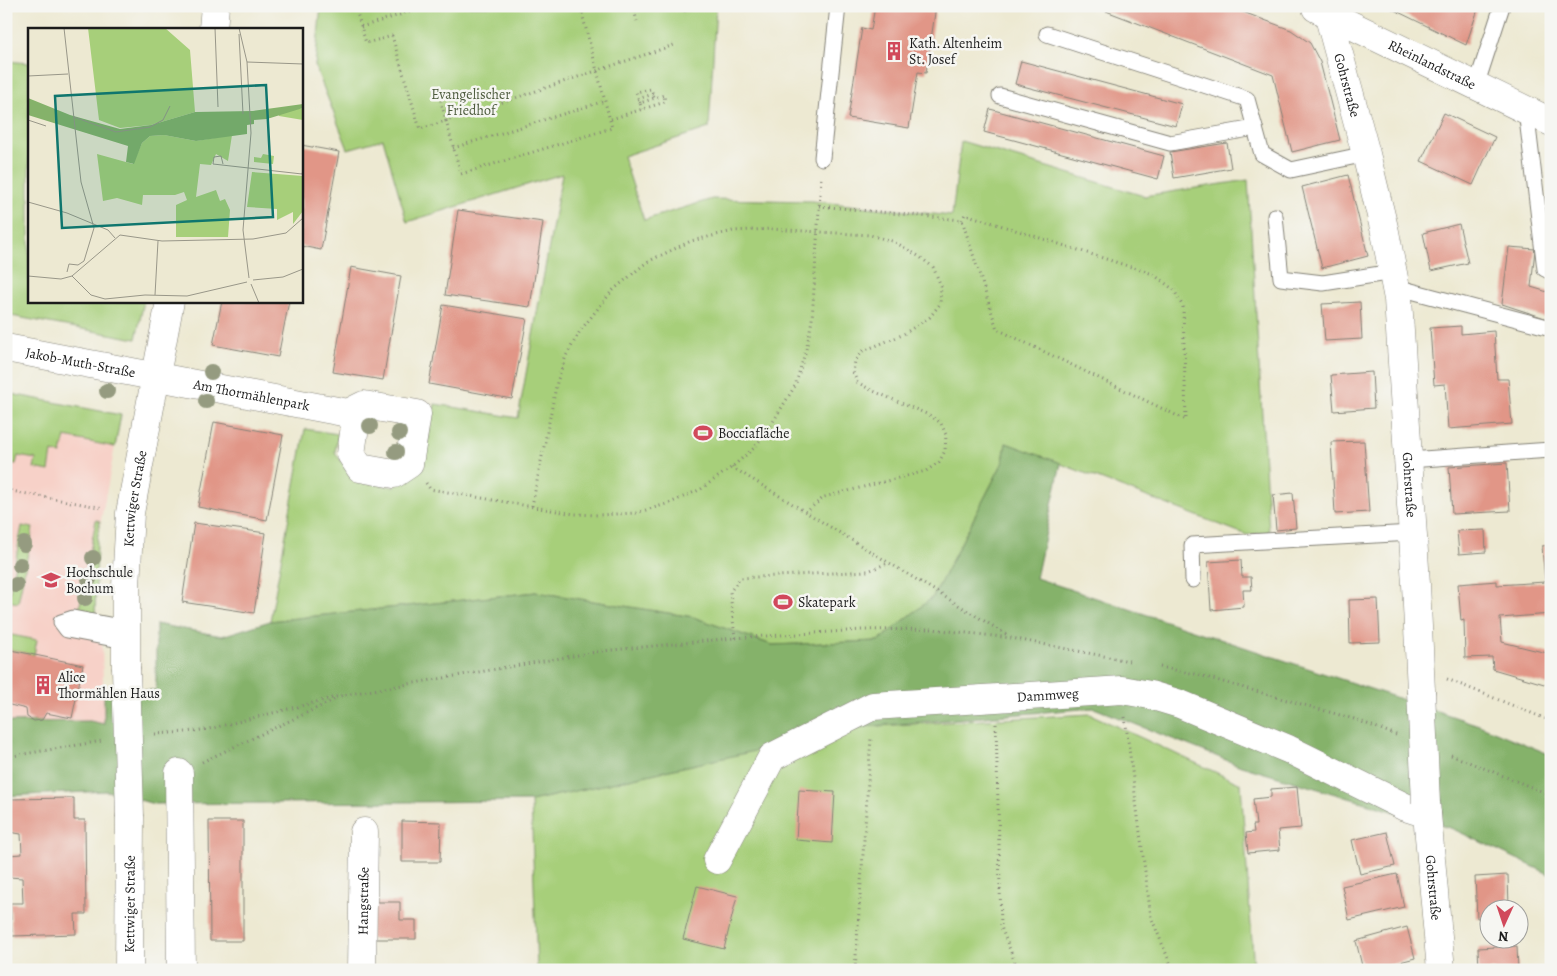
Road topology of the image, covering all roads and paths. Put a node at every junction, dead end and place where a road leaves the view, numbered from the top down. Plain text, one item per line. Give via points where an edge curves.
1 (215, 6) edge
2 (355, 6) edge
3 (580, 6) edge
4 (633, 6) edge
5 (684, 6) edge
6 (838, 6) edge
7 (1502, 6) edge
8 (1321, 8) edge
9 (412, 11) dead end
10 (686, 15) dead end
11 (637, 20) dead end
12 (361, 27) junction
13 (214, 28) edge
14 (1047, 34) dead end
15 (674, 45) dead end
16 (597, 70) junction
17 (437, 86) dead end
18 (1476, 86) junction
19 (653, 96) junction
20 (1000, 96) dead end
21 (605, 101) junction
22 (639, 101) junction
23 (642, 109) junction
24 (1526, 110) junction
25 (611, 119) dead end
26 (446, 121) junction
27 (1551, 122) edge
28 (1255, 128) junction
29 (454, 148) junction
30 (1366, 154) junction
31 (822, 158) joint
32 (820, 206) junction
33 (1275, 216) dead end
34 (962, 220) junction
35 (818, 232) junction
36 (1551, 272) edge
37 (1395, 279) junction
38 (170, 302) edge
39 (1551, 328) edge
40 (6, 348) edge
41 (156, 377) junction
42 (348, 413) junction
43 (1551, 450) edge
44 (1409, 460) junction
45 (409, 464) junction
46 (732, 467) junction
47 (6, 490) edge
48 (532, 506) junction
49 (806, 512) junction
50 (130, 513) junction
51 (1413, 533) junction
52 (889, 563) junction
53 (1194, 580) dead end
54 (734, 638) junction
55 (1011, 638) junction
56 (1130, 661) dead end
57 (1158, 667) dead end
58 (1421, 680) junction
59 (1122, 690) junction
60 (344, 695) junction
61 (995, 698) junction
62 (873, 706) junction
63 (1551, 721) edge
64 (148, 735) dead end
65 (1397, 735) dead end
66 (108, 740) dead end
67 (1448, 754) dead end
68 (6, 757) edge
69 (179, 773) joint
70 (1551, 795) edge
71 (1427, 808) junction
72 (364, 832) dead end
73 (718, 860) dead end
74 (129, 970) edge
75 (181, 970) edge
76 (362, 970) edge
77 (855, 970) edge
78 (1018, 970) edge
79 (1173, 970) edge
80 (1441, 970) edge

1 - 13 street
2 - 12 path
3 - 16 path
4 - 11 path
5 - 10 path
6 - 31 lane
7 - 18 lane
8 - 18 street, Rheinlandstraße
8 - 30 street, Gohrstraße
9 - 12 path
12 - 26 path via 366,43 392,36 420,129
14 - 28 lane via 1247,99
15 - 16 path
16 - 21 path
16 - 26 path
17 - 26 path
18 - 24 street, Rheinlandstraße
19 - 22 path
19 - 22 path via 651,89 636,92
19 - 23 path via 664,95 666,102
20 - 28 lane via 1170,143
21 - 29 path
21 - 29 path via 612,128 461,174
22 - 23 path
23 - 25 path
24 - 27 street, Rheinlandstraße
24 - 36 lane via 1545,269
26 - 29 path
28 - 30 lane via 1262,154 1291,170
30 - 37 street, Gohrstraße
31 - 32 path
32 - 34 path
32 - 35 path
33 - 37 lane via 1281,278 1323,283
34 - 34 path via 997,329 1186,420 1183,307 1174,290 1152,274 965,214
35 - 46 path via 812,320 795,386 754,448
35 - 48 path via 733,231 691,241 647,262 612,291 580,331 566,356 557,382
35 - 49 path via 870,235 895,242 933,267 941,286 940,304 930,316 902,336 863,352 855,360 853,372 857,382 941,423 946,435 945,451 939,462 926,471 824,497
37 - 39 lane
37 - 44 street, Gohrstraße
38 - 41 street, Kettwiger Straße
40 - 41 street, Jakob-Muth-Straße
41 - 42 street, Am Thormählenpark
41 - 50 street, Kettwiger Straße
42 - 45 street via 355,426 350,454 360,468 394,474
42 - 45 street, Am Thormählenpark via 364,405 417,414
43 - 44 lane
44 - 51 street, Gohrstraße
45 - 48 path via 430,489
46 - 48 path via 701,488 670,503 636,513 574,514
46 - 49 path
47 - 50 path
49 - 52 path
50 - 74 street, Kettwiger Straße, bridge via 125,645 130,817
51 - 53 lane via 1192,546
51 - 58 street, Gohrstraße
52 - 54 path via 868,570 740,578 730,592
52 - 55 path
54 - 55 path via 932,629
54 - 60 path via 602,651
55 - 56 path
57 - 65 path via 1195,674 1354,719
58 - 63 path
58 - 71 street, Gohrstraße, bridge
59 - 61 street, Dammweg
59 - 71 street, Dammweg via 1180,704 1288,749 1405,807
59 - 79 path via 1151,917
60 - 64 path via 209,728
60 - 69 path
61 - 62 street, Dammweg
61 - 78 path via 1000,927
62 - 73 street, Dammweg via 772,757
62 - 77 path
66 - 68 path
67 - 70 path
69 - 75 street
71 - 80 street, Gohrstraße
72 - 76 street, Hangstraße

